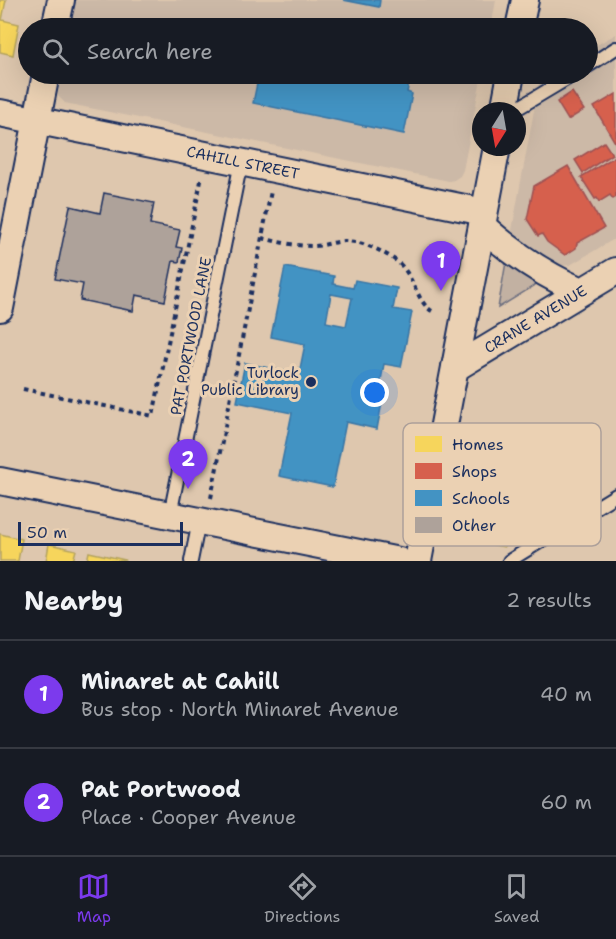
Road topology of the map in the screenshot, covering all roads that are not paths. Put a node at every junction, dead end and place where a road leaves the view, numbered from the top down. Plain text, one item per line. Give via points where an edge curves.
1 (61, 0) edge
2 (525, 0) edge
3 (57, 18) edge
4 (521, 18) edge
5 (616, 48) edge
6 (598, 60) edge
7 (44, 84) edge
8 (509, 84) edge
9 (558, 84) edge
10 (506, 102) edge
11 (526, 103) edge
12 (0, 114) edge
13 (37, 121) junction
14 (495, 156) edge
15 (241, 162) junction
16 (483, 219) junction
17 (616, 271) edge
18 (581, 291) junction
19 (1, 302) edge
20 (455, 368) junction
21 (444, 423) edge
22 (0, 481) edge
23 (616, 495) edge
24 (601, 504) edge
25 (170, 515) junction
26 (199, 521) junction
27 (421, 546) edge
28 (533, 546) edge
29 (191, 561) edge
30 (399, 561) edge
31 (418, 561) edge
32 (509, 561) edge

1 - 3 street
2 - 4 street
5 - 6 lane
7 - 13 street
8 - 10 street
9 - 11 lane
12 - 13 street, CAHILL STREET
13 - 15 street, CAHILL STREET
13 - 19 street
14 - 16 street
15 - 16 street, CAHILL STREET
15 - 25 lane, PAT PORTWOOD LANE
16 - 18 street via 509,249 542,273
16 - 20 street
17 - 18 street, CRANE AVENUE
18 - 20 street, CRANE AVENUE
20 - 21 street
22 - 25 street
23 - 24 lane
25 - 26 street
26 - 29 lane
26 - 30 street
27 - 31 street
28 - 32 lane

